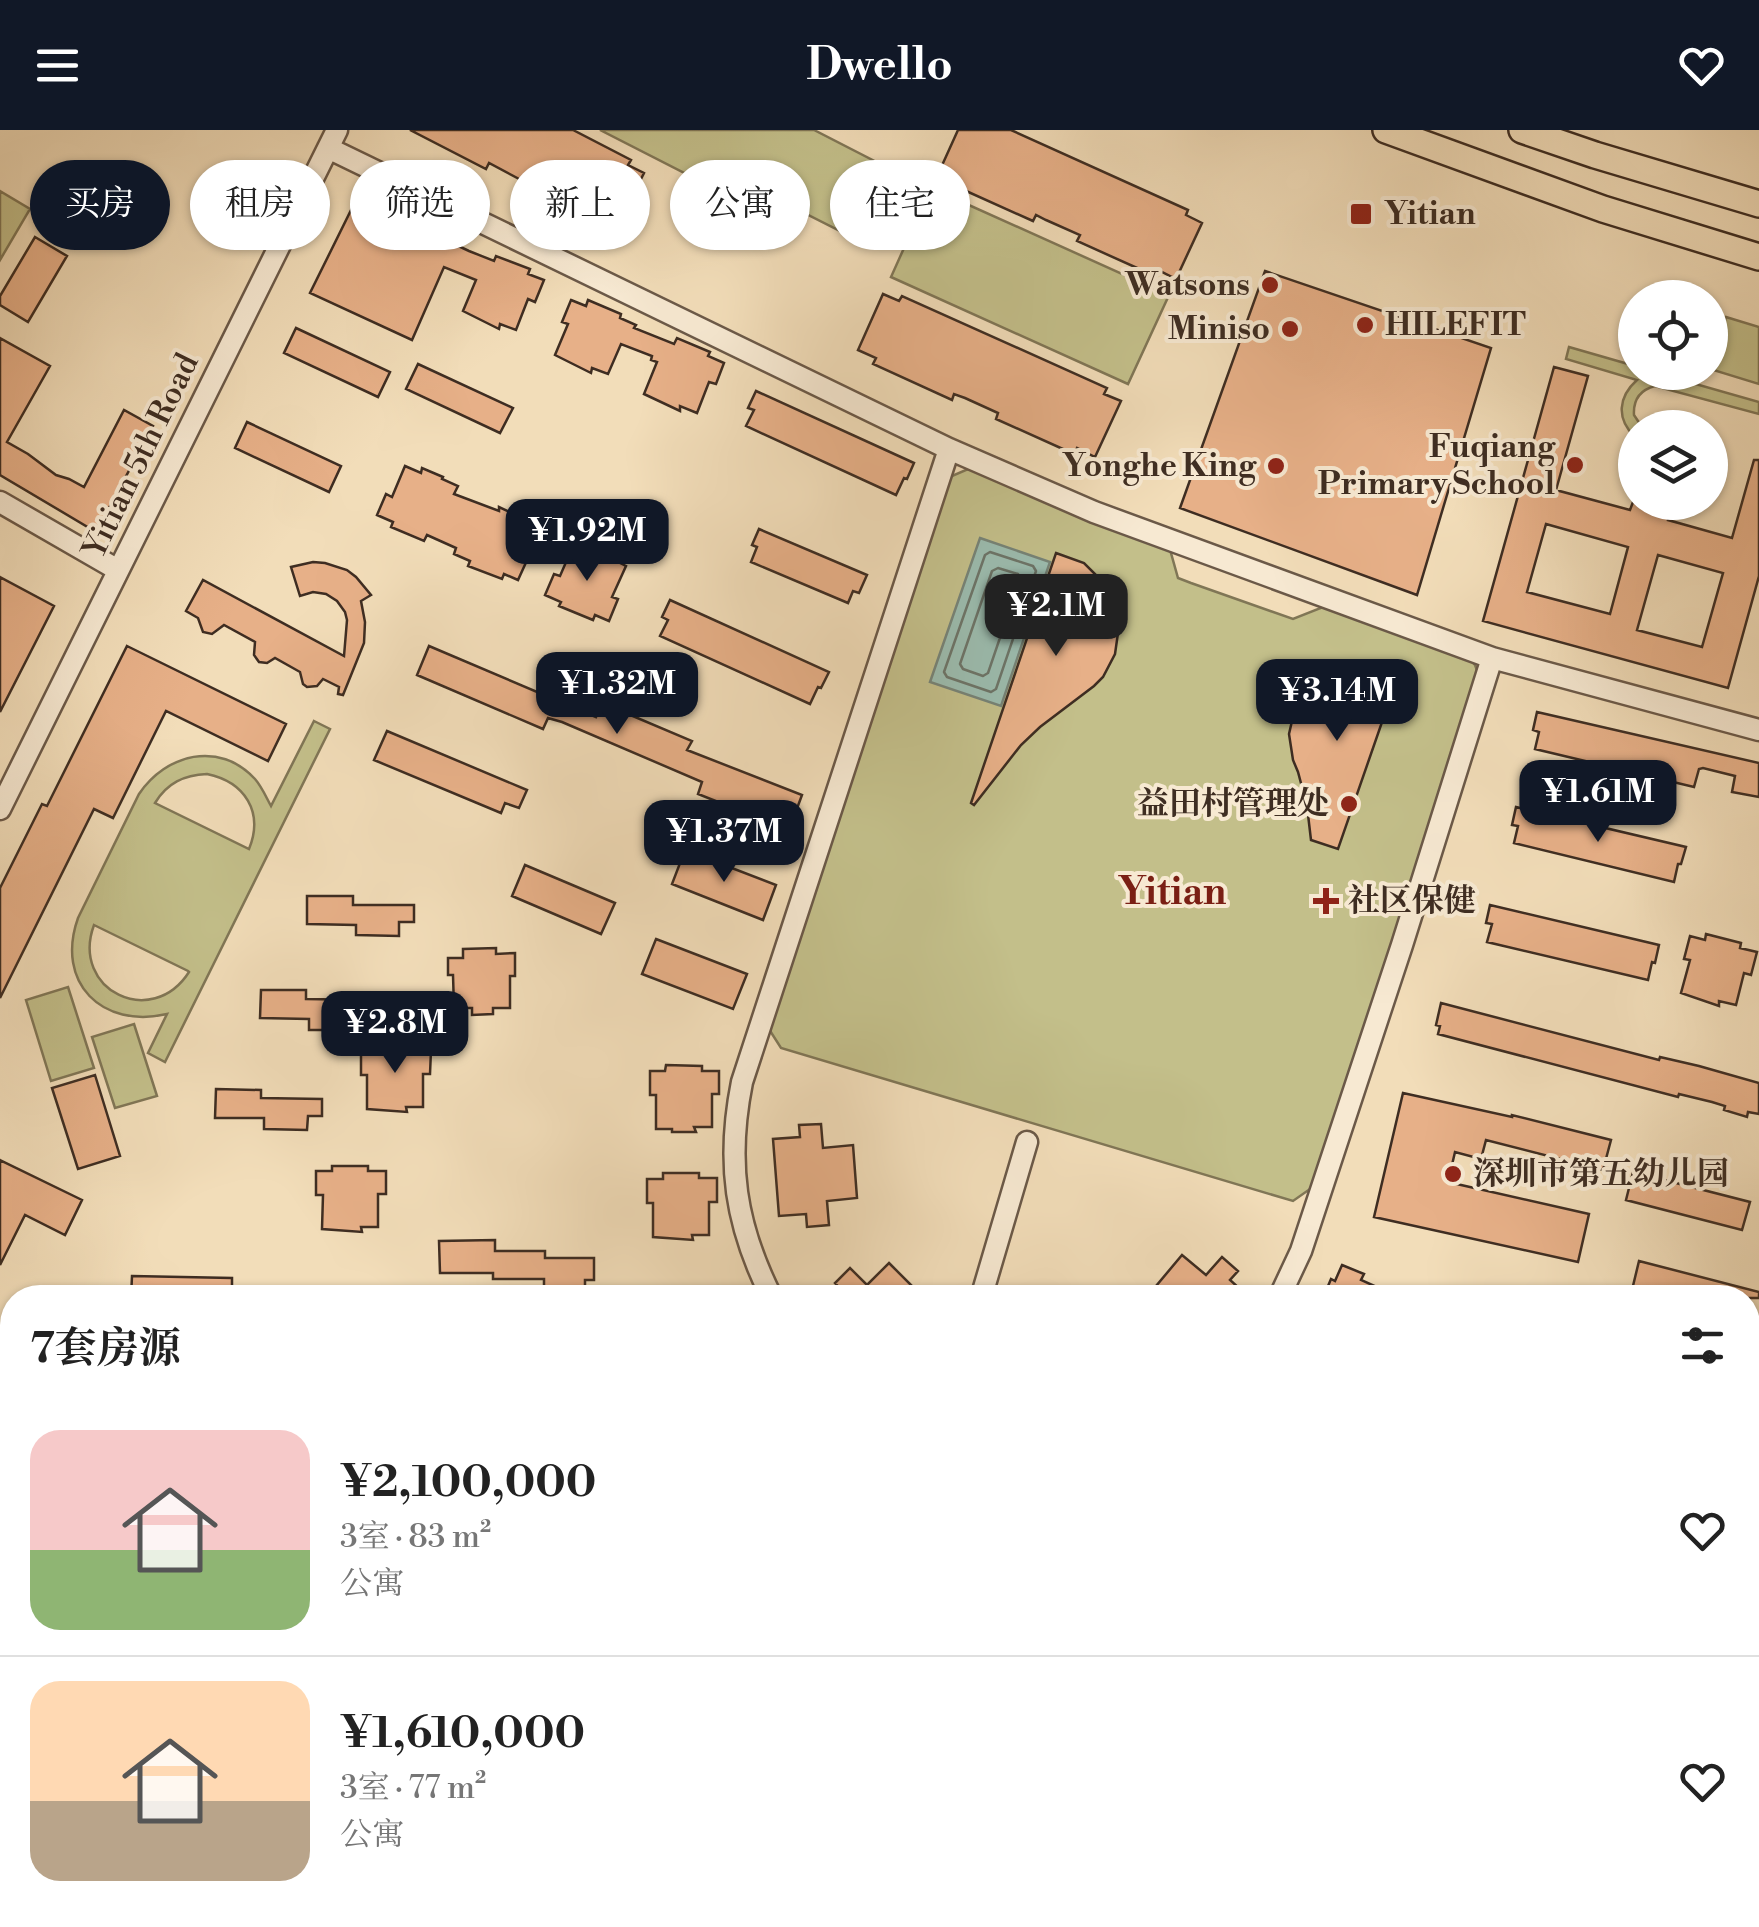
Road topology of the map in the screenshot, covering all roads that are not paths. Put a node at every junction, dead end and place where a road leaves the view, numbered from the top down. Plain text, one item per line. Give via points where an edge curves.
1 (1386, 130) edge
2 (1522, 130) edge
3 (333, 139) edge
4 (1759, 204) edge
5 (1759, 256) edge
6 (949, 450) junction
7 (0, 502) edge
8 (118, 570) junction
9 (1492, 658) junction
10 (1759, 730) edge
11 (0, 808) edge
12 (1027, 1142) dead end
13 (766, 1285) edge
14 (985, 1285) edge
15 (1285, 1285) edge

1 - 5 main road via 1603,209
2 - 4 main road
3 - 6 street
3 - 8 street, Yitian 5th Road
6 - 9 street via 1094,512
6 - 13 street via 742,1082 734,1176
7 - 8 street
8 - 11 street, Yitian 5th Road
9 - 10 street
9 - 15 street
12 - 14 street

